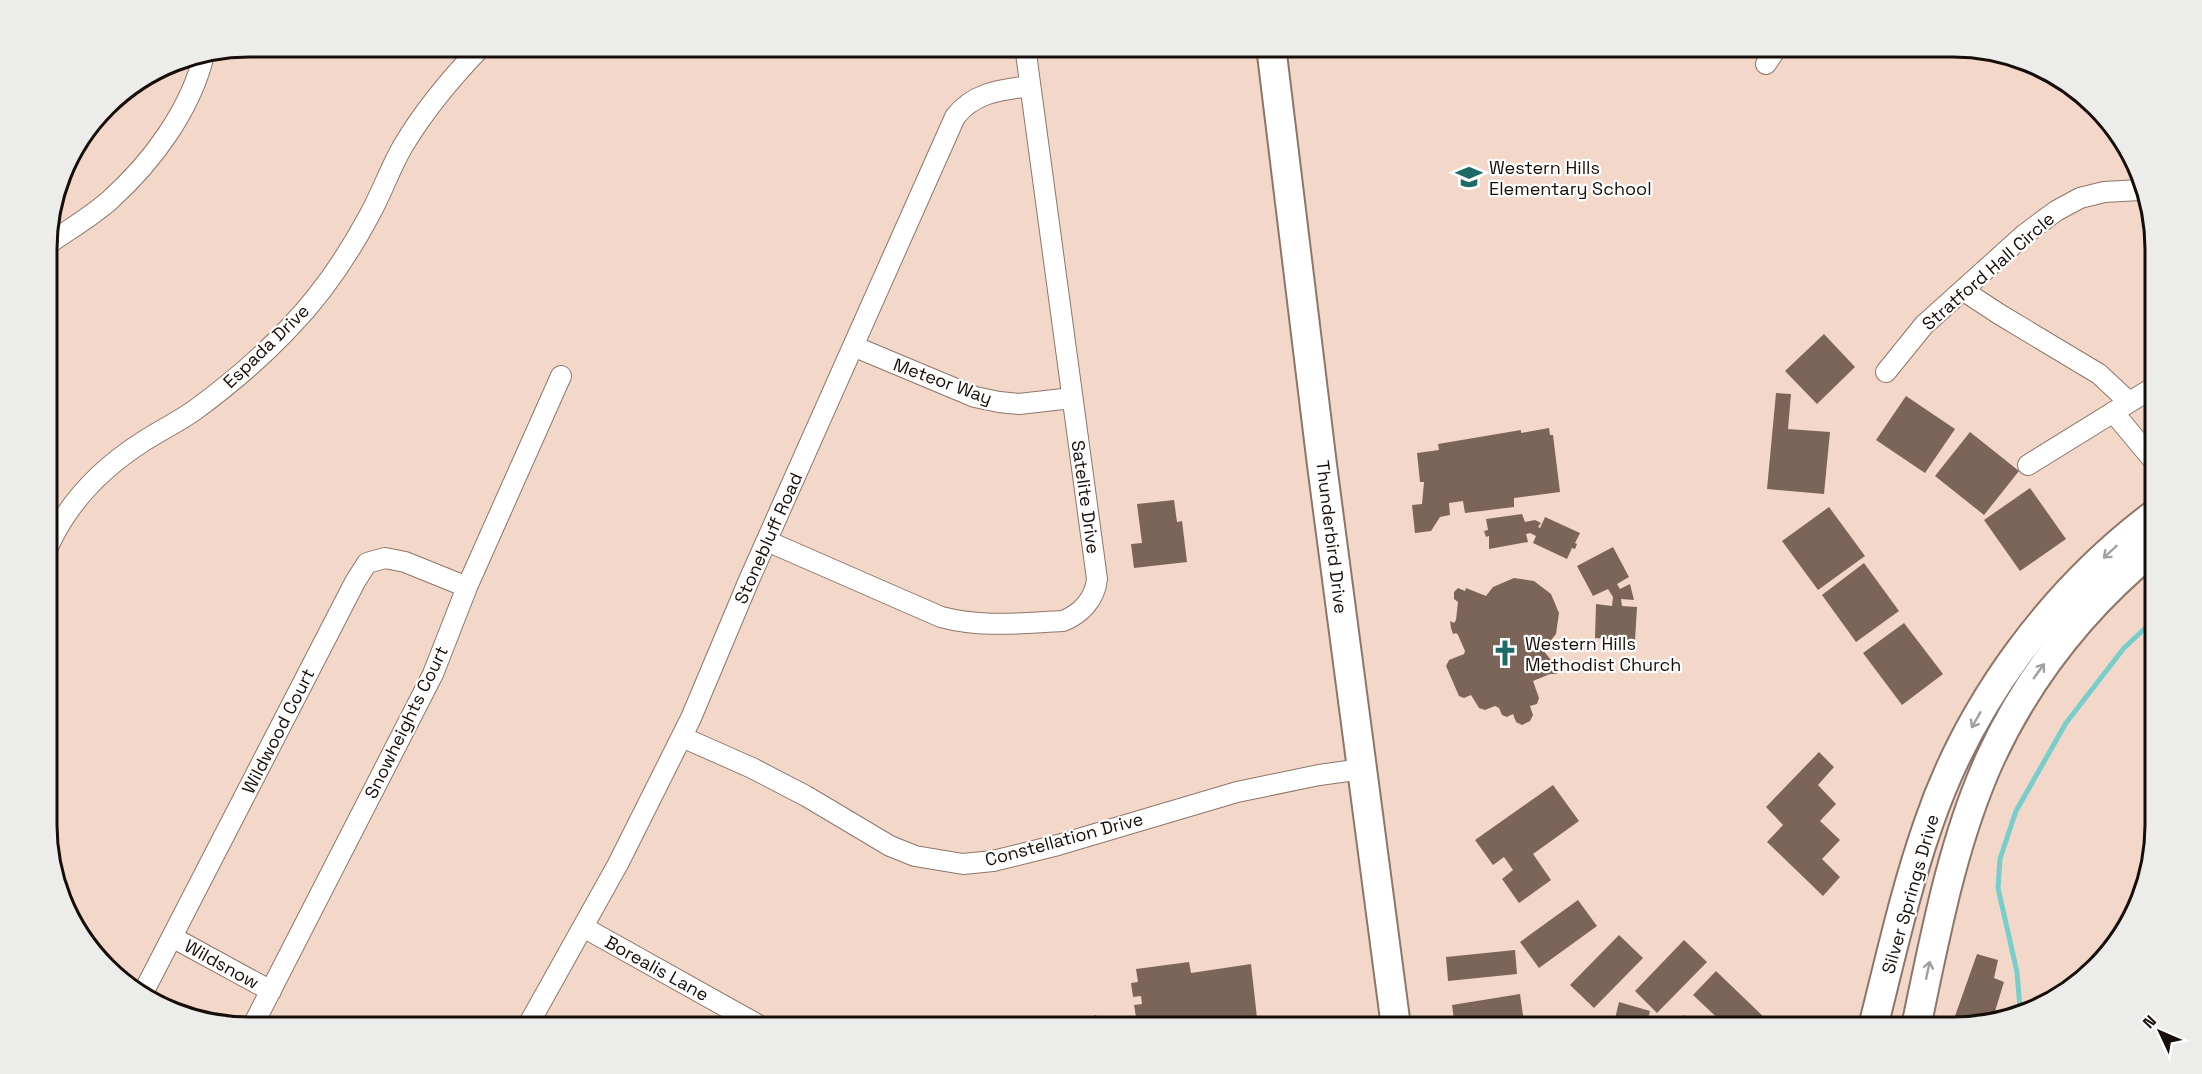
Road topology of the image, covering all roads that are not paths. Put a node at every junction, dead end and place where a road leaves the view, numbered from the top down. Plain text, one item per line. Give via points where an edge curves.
1 (471, 57) edge
2 (1026, 57) edge
3 (1272, 57) edge
4 (1771, 57) edge
5 (201, 64) edge
6 (1767, 64) dead end
7 (1030, 86) junction
8 (2135, 190) edge
9 (57, 238) edge
10 (1964, 291) junction
11 (853, 346) junction
12 (1886, 372) dead end
13 (561, 376) dead end
14 (1072, 398) junction
15 (2139, 400) edge
16 (2145, 424) edge
17 (2028, 465) dead end
18 (2145, 521) edge
19 (57, 530) edge
20 (766, 541) junction
21 (2145, 557) edge
22 (467, 587) junction
23 (1997, 685) junction
24 (2019, 702) junction
25 (682, 737) junction
26 (1362, 769) junction
27 (583, 927) junction
28 (172, 937) junction
29 (147, 987) edge
30 (271, 991) junction
31 (258, 1017) edge
32 (532, 1017) edge
33 (744, 1017) edge
34 (1395, 1017) edge
35 (1876, 1017) edge
36 (1918, 1017) edge

1 - 19 street, Espada Drive via 426,111 345,256 305,310 245,372 194,411 116,460 93,481
2 - 7 street, Satelite Drive
3 - 26 street, Thunderbird Drive
4 - 6 street
5 - 9 street via 188,100 170,132 140,171 109,201
7 - 11 street, Stonebluff Road via 982,94 955,117
7 - 14 street, Satelite Drive
8 - 10 street, Stratford Hall Circle via 2080,198 2056,211
10 - 12 street, Stratford Hall Circle via 1924,325
10 - 15 street
11 - 14 street, Meteor Way via 983,399 1019,404
11 - 20 street, Stonebluff Road
13 - 22 street, Snowheights Court
14 - 20 street, Satelite Drive via 1097,579 1092,598 1072,618 1008,624 965,623 941,617
15 - 16 street
15 - 17 street
18 -> 23 street, Silver Springs Drive via 2061,600 2022,646
20 - 25 street, Stonebluff Road
24 -> 21 street, Silver Springs Drive via 2063,641
22 - 28 street, Wildwood Court via 405,562 385,558 367,563
22 - 30 street, Snowheights Court via 433,674
23 - 24 street
23 -> 35 street, Silver Springs Drive via 1970,729 1928,823
36 -> 24 street, Silver Springs Drive via 1962,836 1990,760
25 - 26 street, Constellation Drive via 752,768 890,846 915,856 963,864 1058,845 1237,792
25 - 27 street, Stonebluff Road
26 - 34 street, Thunderbird Drive
27 - 32 street, Stonebluff Road
27 - 33 street, Borealis Lane
28 - 29 street, Wildwood Court
28 - 30 street, Wildsnow
30 - 31 street, Snowheights Court

